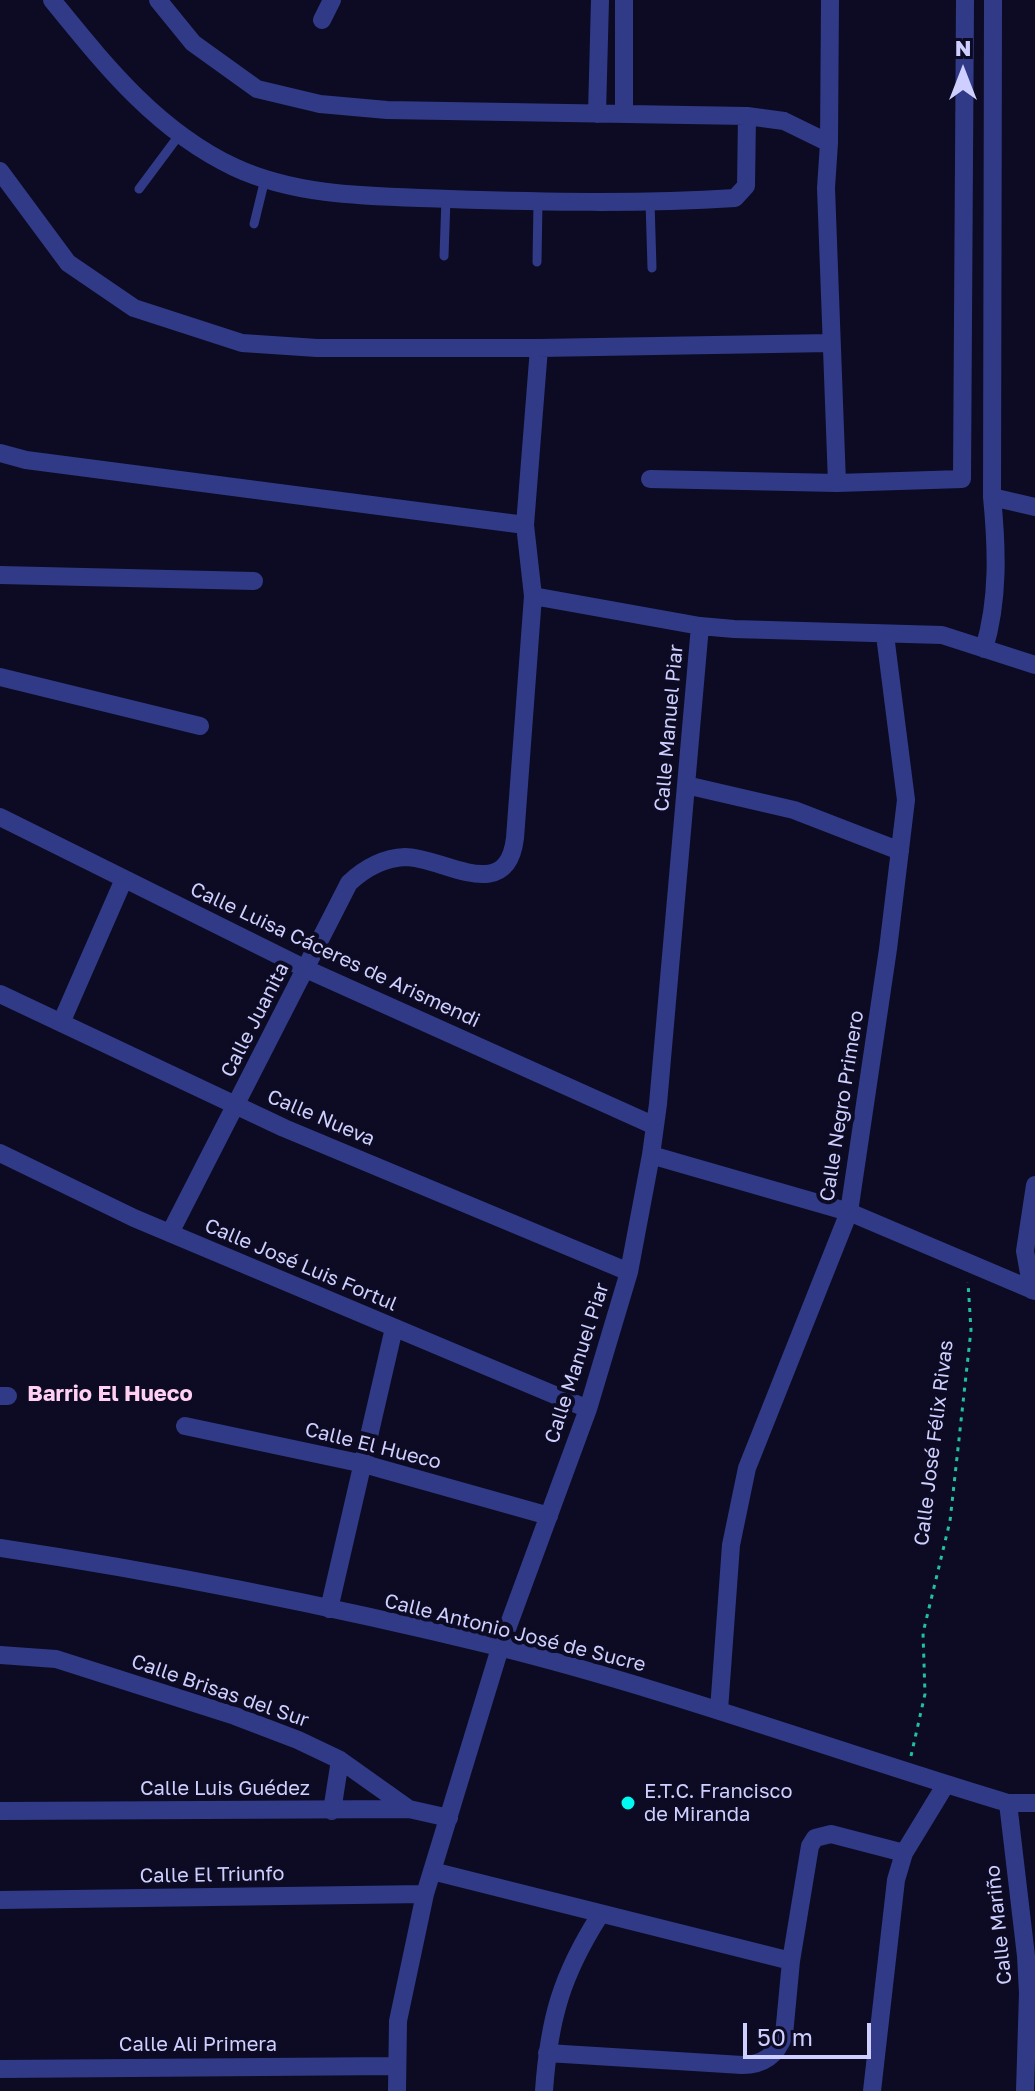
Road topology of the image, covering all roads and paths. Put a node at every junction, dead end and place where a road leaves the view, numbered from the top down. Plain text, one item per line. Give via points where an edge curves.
1 (52, 0) edge
2 (158, 0) edge
3 (332, 0) edge
4 (600, 0) edge
5 (624, 0) edge
6 (830, 0) edge
7 (965, 0) edge
8 (993, 0) edge
9 (322, 20) dead end
10 (624, 113) junction
11 (597, 114) junction
12 (747, 116) junction
13 (180, 134) junction
14 (829, 143) junction
15 (0, 171) edge
16 (265, 179) junction
17 (139, 189) dead end
18 (446, 199) junction
19 (650, 201) junction
20 (538, 202) junction
21 (254, 224) dead end
22 (444, 256) dead end
23 (537, 262) dead end
24 (652, 268) dead end
25 (831, 343) junction
26 (539, 348) junction
27 (0, 453) edge
28 (650, 479) dead end
29 (837, 483) junction
30 (992, 497) junction
31 (1035, 507) edge
32 (525, 525) junction
33 (0, 575) edge
34 (254, 581) dead end
35 (533, 596) junction
36 (700, 626) junction
37 (885, 635) junction
38 (984, 649) junction
39 (1035, 665) edge
40 (0, 677) edge
41 (200, 726) dead end
42 (686, 785) junction
43 (0, 817) edge
44 (900, 851) junction
45 (124, 879) junction
46 (306, 969) junction
47 (0, 994) edge
48 (61, 1023) junction
49 (235, 1105) junction
50 (655, 1126) junction
51 (0, 1153) edge
52 (651, 1155) junction
53 (1035, 1185) edge
54 (849, 1212) junction
55 (170, 1233) junction
56 (966, 1260) junction
57 (629, 1272) junction
58 (1034, 1290) edge
59 (394, 1328) junction
60 (588, 1409) junction
61 (185, 1426) dead end
62 (364, 1464) junction
63 (549, 1516) junction
64 (0, 1548) edge
65 (329, 1609) junction
66 (500, 1648) junction
67 (0, 1655) edge
68 (719, 1710) junction
69 (340, 1760) junction
70 (908, 1771) junction
71 (946, 1784) junction
72 (1008, 1803) junction
73 (1035, 1803) edge
74 (409, 1809) junction
75 (0, 1811) edge
76 (332, 1811) junction
77 (449, 1818) junction
78 (904, 1853) junction
79 (432, 1871) junction
80 (425, 1894) junction
81 (0, 1900) edge
82 (600, 1915) junction
83 (791, 1961) junction
84 (1031, 1990) edge
85 (547, 2053) junction
86 (396, 2066) junction
87 (0, 2069) edge
88 (397, 2091) edge
89 (544, 2091) edge
90 (872, 2091) edge
91 (1025, 2091) edge

1 - 13 street via 116,79
2 - 11 street via 193,43 257,89 320,104 387,110
3 - 9 street
4 - 11 street
5 - 10 street
6 - 14 street
7 - 29 street via 962,479
8 - 30 street
10 - 11 street
10 - 12 street
12 - 14 street via 784,121
12 - 19 street via 747,179 739,195
13 - 16 street via 233,167
13 - 17 lane
14 - 25 street
15 - 26 street via 68,263 134,308 242,343
16 - 18 street via 322,192
16 - 21 lane
18 - 20 street
18 - 22 lane
19 - 20 street
19 - 24 lane
20 - 23 lane
25 - 26 street
25 - 29 street
26 - 32 street
27 - 32 street
28 - 29 street
30 - 31 street
30 - 38 street via 995,602
32 - 35 street
33 - 34 street
35 - 36 street
35 - 46 street, Calle Juanita via 511,856 498,870 474,875 402,857 368,868 349,883
36 - 37 street
36 - 42 street, Calle Manuel Piar
37 - 38 street via 942,635
37 - 44 street, Calle Negro Primero via 906,800
38 - 39 street
40 - 41 street
42 - 44 street via 794,810
42 - 50 street, Calle Manuel Piar
43 - 45 street, Calle Luisa Cáceres de Arismendi
44 - 54 street, Calle Negro Primero
45 - 46 street, Calle Luisa Cáceres de Arismendi
45 - 48 street
46 - 49 street, Calle Juanita
46 - 50 street, Calle Luisa Cáceres de Arismendi
47 - 48 street, Calle Nueva
48 - 49 street, Calle Nueva
49 - 55 street, Calle Juanita
49 - 57 street, Calle Nueva
50 - 52 street, Calle Manuel Piar
51 - 55 street, Calle José Luis Fortul
52 - 54 street
52 - 57 street, Calle Manuel Piar
53 - 58 street via 1025,1251
54 - 56 street
54 - 68 street, Calle Negro Primero via 747,1468 731,1545
55 - 59 street, Calle José Luis Fortul
56 - 58 street
56 - 70 path, Calle José Félix Rivas via 971,1330 950,1521 923,1633 925,1694
57 - 60 street, Calle Manuel Piar
59 - 60 street, Calle José Luis Fortul
59 - 62 street
60 - 63 street, Calle Manuel Piar
61 - 62 street, Calle El Hueco
62 - 63 street, Calle El Hueco
62 - 65 street
63 - 66 street, Calle Manuel Piar
64 - 65 street, Calle Antonio José de Sucre
65 - 66 street, Calle Antonio José de Sucre
66 - 68 street, Calle Antonio José de Sucre
66 - 77 street, Calle Manuel Piar
67 - 69 street, Calle Brisas del Sur via 56,1659 235,1716
68 - 70 street, Calle Antonio José de Sucre
69 - 74 street, Calle Brisas del Sur
69 - 76 street
70 - 71 street, Calle Antonio José de Sucre
71 - 72 street, Calle Antonio José de Sucre
71 - 78 street
72 - 73 street, Calle Antonio José de Sucre
72 - 84 street, Calle Mariño
74 - 76 street, Calle Luis Guédez
74 - 77 street, Calle Luis Guédez
75 - 76 street, Calle Luis Guédez
77 - 79 street, Calle Manuel Piar
78 - 83 street via 831,1834 815,1838
78 - 90 street via 896,1880
79 - 80 street, Calle Manuel Piar
79 - 82 street
80 - 81 street, Calle El Triunfo
80 - 86 street, Calle Manuel Piar via 398,2021
82 - 83 street
82 - 85 street via 563,1984
83 - 85 street via 784,2035 775,2053 760,2063
84 - 91 street, Calle Mariño
85 - 89 street
86 - 87 street, Calle Ali Primera
86 - 88 street, Calle Manuel Piar

